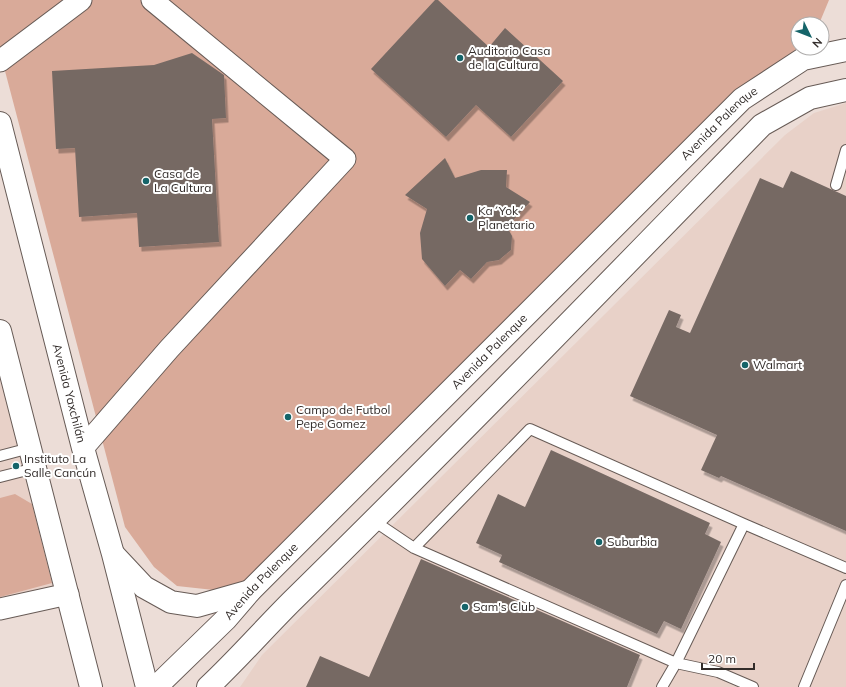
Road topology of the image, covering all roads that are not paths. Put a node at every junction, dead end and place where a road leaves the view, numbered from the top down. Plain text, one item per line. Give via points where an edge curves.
1 (81, 0) edge
2 (152, 0) edge
3 (846, 50) edge
4 (0, 61) edge
5 (846, 90) edge
6 (0, 123) edge
7 (846, 150) edge
8 (836, 185) dead end
9 (585, 257) junction
10 (610, 280) junction
11 (0, 331) edge
12 (83, 448) junction
13 (0, 456) edge
14 (32, 458) junction
15 (0, 477) edge
16 (374, 521) junction
17 (744, 524) junction
18 (414, 548) junction
19 (112, 554) junction
20 (846, 568) edge
21 (846, 585) edge
22 (250, 591) junction
23 (68, 594) junction
24 (0, 609) edge
25 (226, 619) junction
26 (247, 648) junction
27 (676, 663) junction
28 (223, 678) edge
29 (91, 687) edge
30 (147, 687) edge
31 (156, 687) edge
32 (208, 687) edge
33 (662, 687) edge
34 (753, 687) edge
35 (804, 687) edge

1 - 4 street
2 - 12 street via 345,159 169,349
3 - 9 street, Avenida Palenque via 803,59 742,99
5 - 10 street via 810,98 762,125
6 - 12 street, Avenida Yaxchilán
7 - 8 lane
9 - 10 street
9 - 22 street, Avenida Palenque
10 - 16 street
11 - 14 street
12 - 19 street, Avenida Yaxchilán
13 - 14 lane
14 - 15 lane
14 - 23 street
16 - 18 lane
16 - 26 street
17 - 18 lane via 530,429
17 - 20 lane
17 - 27 lane
18 - 27 lane
19 - 22 street via 144,587 171,602 197,606
19 - 30 street, Avenida Yaxchilán
21 - 35 lane
22 - 25 street, Avenida Palenque
23 - 24 street
23 - 29 street
25 - 26 street via 232,636
25 - 31 street, Avenida Palenque
26 - 28 street
27 - 33 lane
27 - 34 lane via 718,672
28 - 32 street

